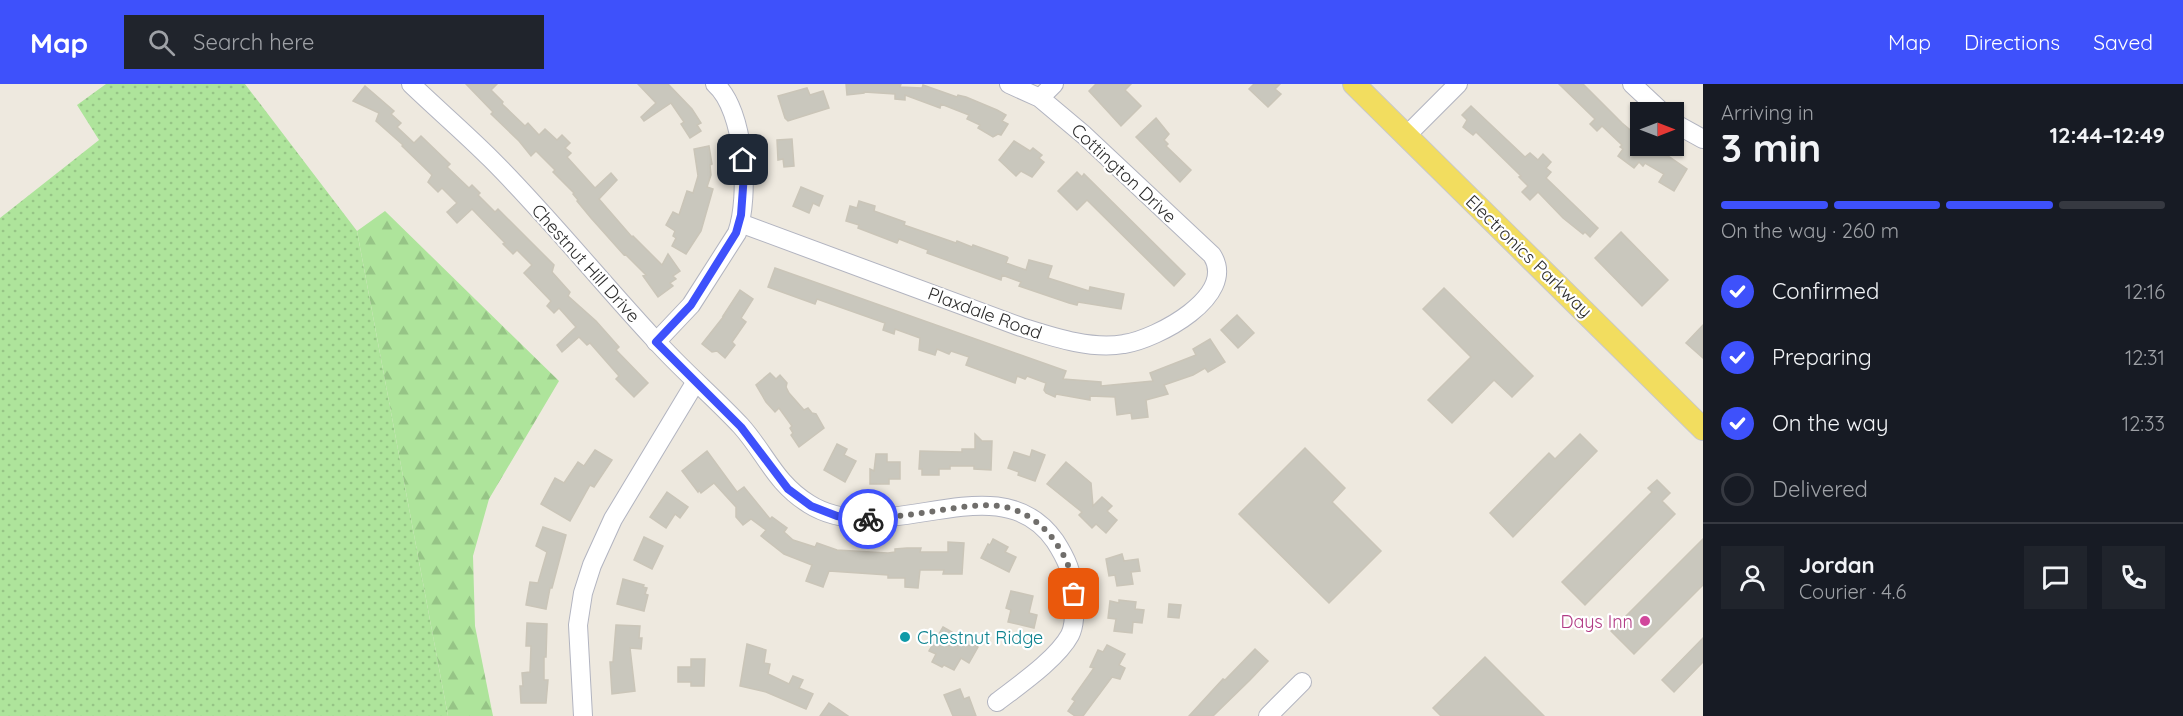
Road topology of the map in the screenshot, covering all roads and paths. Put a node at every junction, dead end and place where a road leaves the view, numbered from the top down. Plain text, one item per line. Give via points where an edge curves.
1 (411, 84) edge
2 (1010, 84) edge
3 (1054, 84) edge
4 (1353, 84) edge
5 (1458, 84) edge
6 (1632, 84) edge
7 (721, 85) edge
8 (1040, 98) junction
9 (1651, 102) edge
10 (1684, 129) edge
11 (1406, 136) junction
12 (1703, 140) edge
13 (740, 224) junction
14 (1218, 280) joint
15 (656, 342) junction
16 (695, 383) junction
17 (1703, 429) edge
18 (1302, 682) dead end
19 (997, 702) dead end
20 (582, 716) edge
21 (1268, 716) edge

1 - 15 street, Chestnut Hill Drive via 505,175
2 - 8 street, Cottington Drive
3 - 8 street
4 - 11 main road, Electronics Parkway
5 - 11 street
6 - 9 street
7 - 13 street via 741,147 744,174
8 - 14 street, Cottington Drive via 1212,255 1217,262
10 - 12 street
11 - 17 main road, Electronics Parkway
13 - 14 street, Plaxdale Road via 1021,327 1100,345 1150,337 1199,306
13 - 15 street via 691,305
15 - 16 street, Chestnut Hill Drive
16 - 19 street, Chestnut Hill Drive via 741,427 788,489 811,506 857,520 980,505 1006,507 1042,526 1066,558 1073,579 1073,625 1048,661
16 - 20 street via 613,519 592,565 578,626
18 - 21 street

